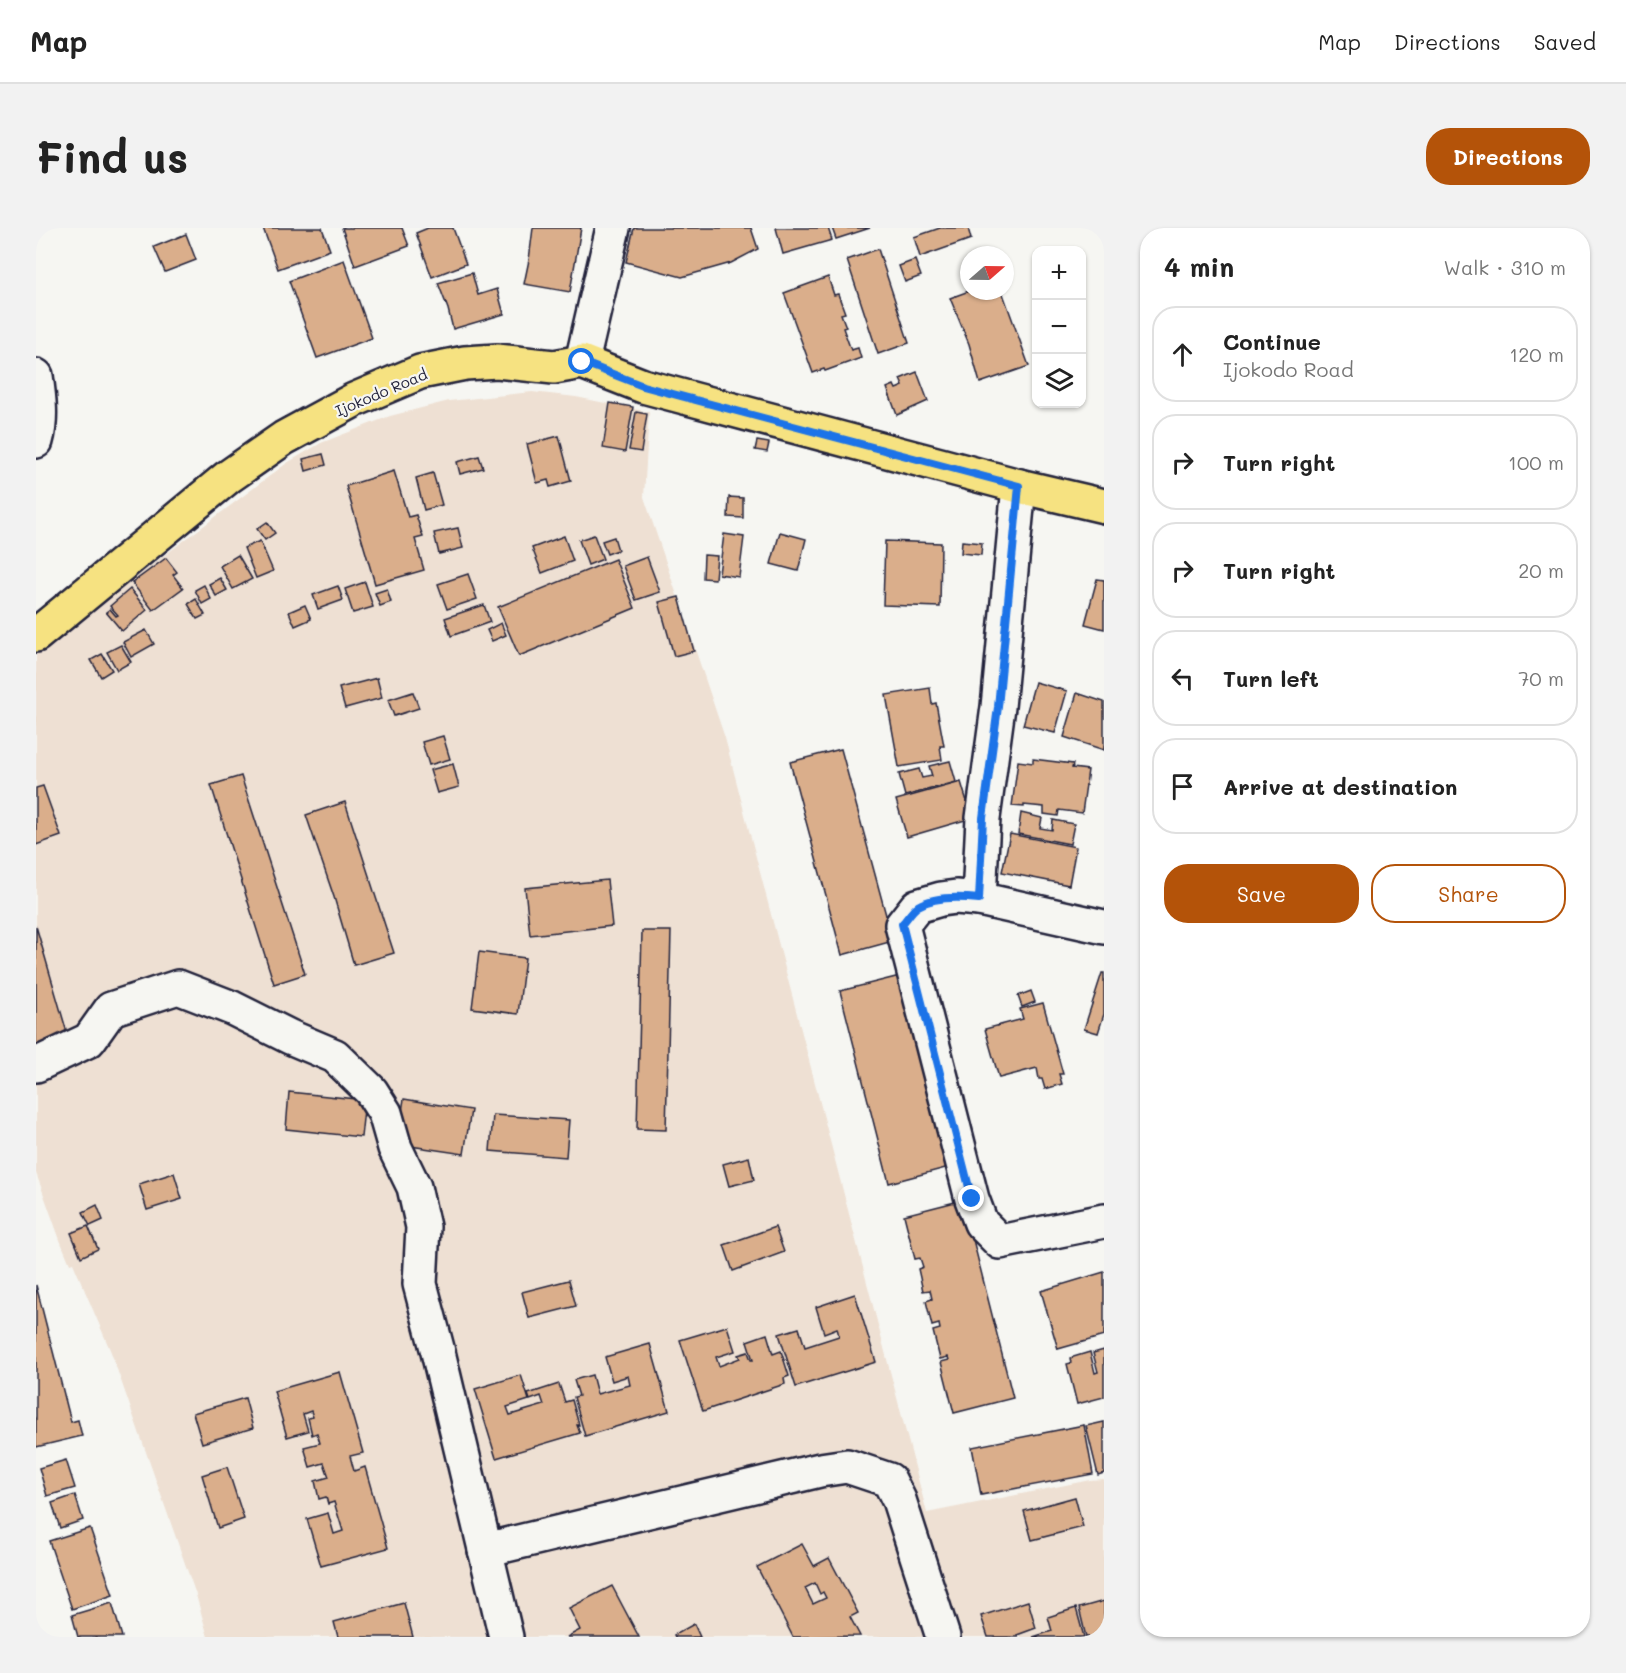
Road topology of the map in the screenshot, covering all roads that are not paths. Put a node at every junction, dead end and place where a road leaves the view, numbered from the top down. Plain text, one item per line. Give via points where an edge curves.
1 (613, 228) edge
2 (582, 362) junction
3 (36, 376) edge
4 (36, 441) edge
5 (1019, 486) junction
6 (1104, 506) edge
7 (38, 626) edge
8 (979, 899) junction
9 (1104, 927) edge
10 (36, 1065) edge
11 (1104, 1221) edge
12 (485, 1550) junction
13 (506, 1637) edge
14 (943, 1637) edge

1 - 2 street
2 - 5 main road via 643,386
2 - 7 main road, Ijokodo Road via 554,367 497,361 465,363 420,372 354,400 284,438 228,477
3 - 4 street
5 - 6 main road
5 - 8 street via 983,818
8 - 9 street
8 - 11 street via 948,898 917,906 902,924 981,1223 1000,1242
10 - 12 street via 89,1040 111,1009 178,987 335,1056 371,1091 385,1113 395,1148 414,1187 423,1227 420,1284
12 - 13 street
12 - 14 street via 847,1466 889,1480 900,1500

